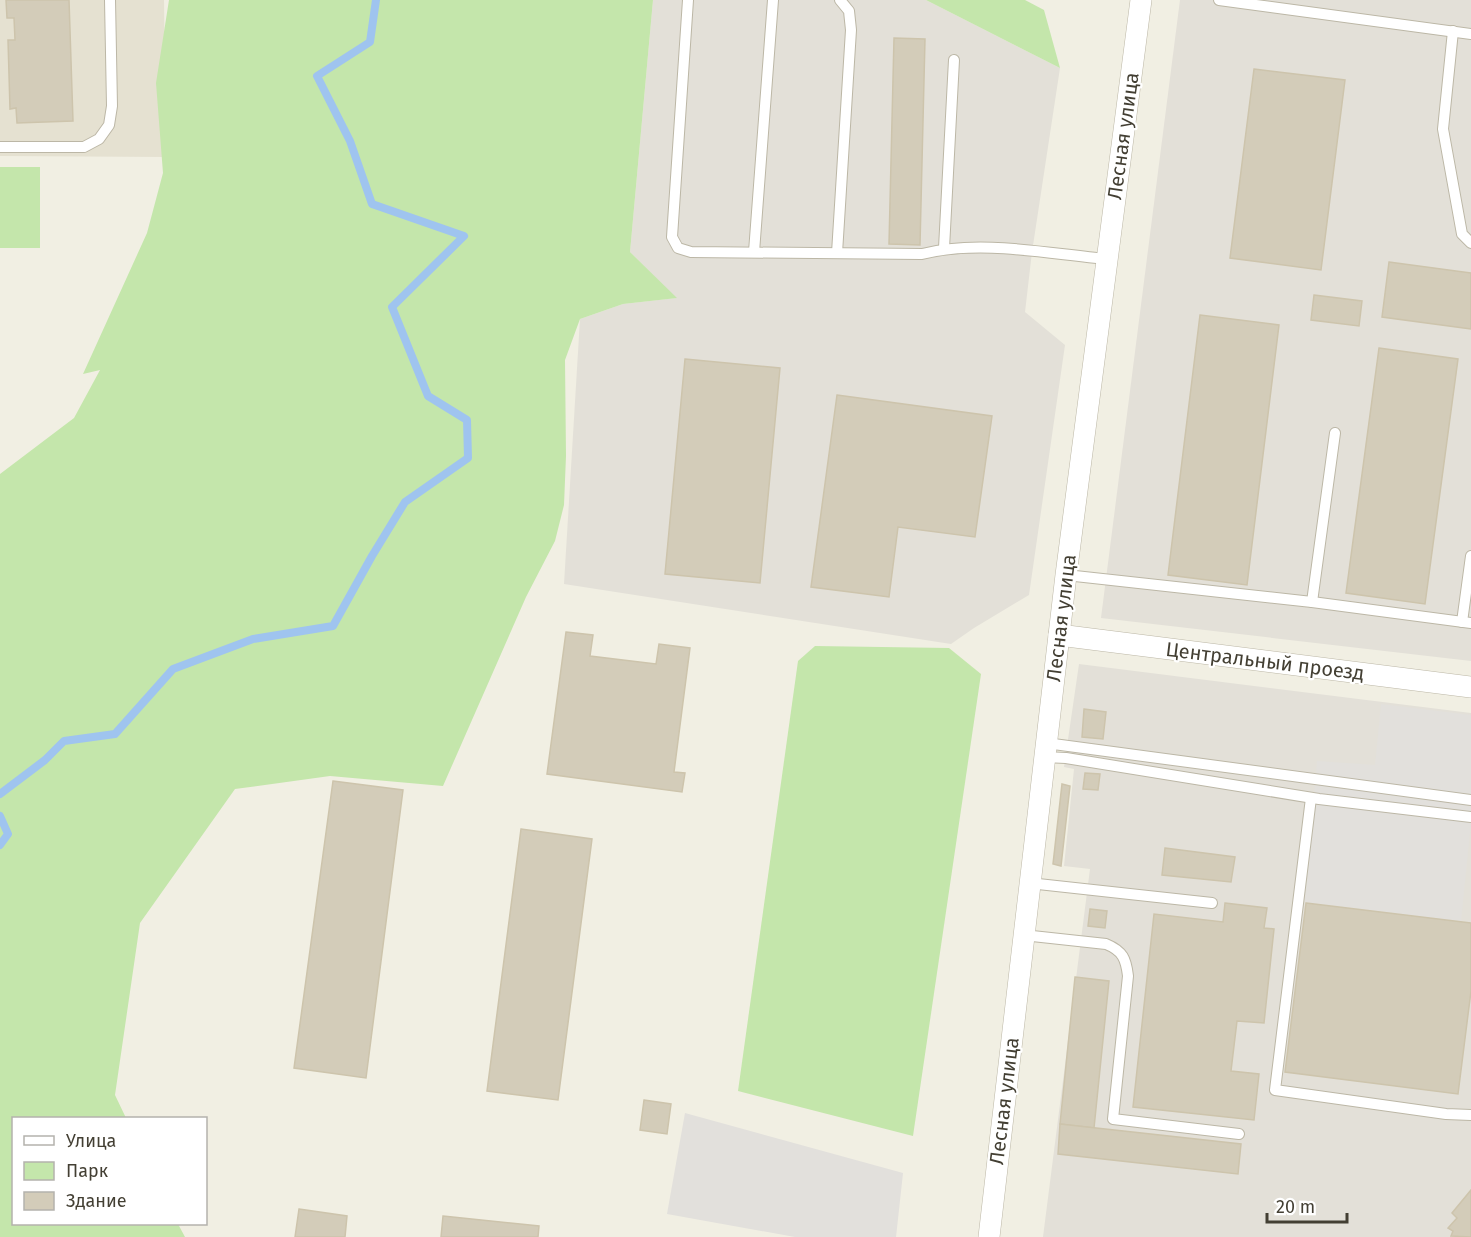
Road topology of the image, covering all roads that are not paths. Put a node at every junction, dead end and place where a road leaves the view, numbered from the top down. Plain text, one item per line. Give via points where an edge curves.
1 (110, 0) edge
2 (688, 0) edge
3 (773, 0) edge
4 (840, 0) edge
5 (1142, 0) edge
6 (1220, 0) edge
7 (1453, 31) junction
8 (1471, 34) edge
9 (954, 60) dead end
10 (0, 147) edge
11 (1471, 243) edge
12 (944, 248) junction
13 (753, 252) junction
14 (837, 253) junction
15 (1107, 259) junction
16 (1335, 433) dead end
17 (1471, 556) edge
18 (1066, 574) junction
19 (1312, 602) junction
20 (1466, 622) edge
21 (1059, 635) junction
22 (1471, 687) edge
23 (1045, 750) junction
24 (1311, 798) junction
25 (1471, 800) edge
26 (1471, 817) edge
27 (1029, 883) junction
28 (1212, 903) dead end
29 (1023, 935) junction
30 (1471, 1115) edge
31 (1239, 1134) dead end
32 (989, 1237) edge

1 - 10 lane via 112,106 109,125 99,139 84,147
2 - 13 lane via 672,237 678,248 691,252
3 - 13 lane
4 - 14 lane via 849,11 851,30
5 - 15 street, Лесная улица
6 - 7 lane
7 - 8 lane
7 - 11 lane via 1443,129 1461,234
9 - 12 lane
12 - 14 lane via 922,254
12 - 15 lane
13 - 14 lane
15 - 18 street, Лесная улица
16 - 19 lane
17 - 20 lane
18 - 19 lane
18 - 21 street, Лесная улица
19 - 20 lane
21 - 22 street, Центральный проезд
21 - 23 street, Лесная улица
23 - 24 lane via 1066,758
23 - 25 lane
23 - 27 street, Лесная улица
24 - 26 lane
24 - 30 lane via 1275,1090
27 - 28 lane
27 - 29 street, Лесная улица
29 - 31 lane via 1106,944 1117,948 1126,961 1128,976 1113,1119
29 - 32 street, Лесная улица

